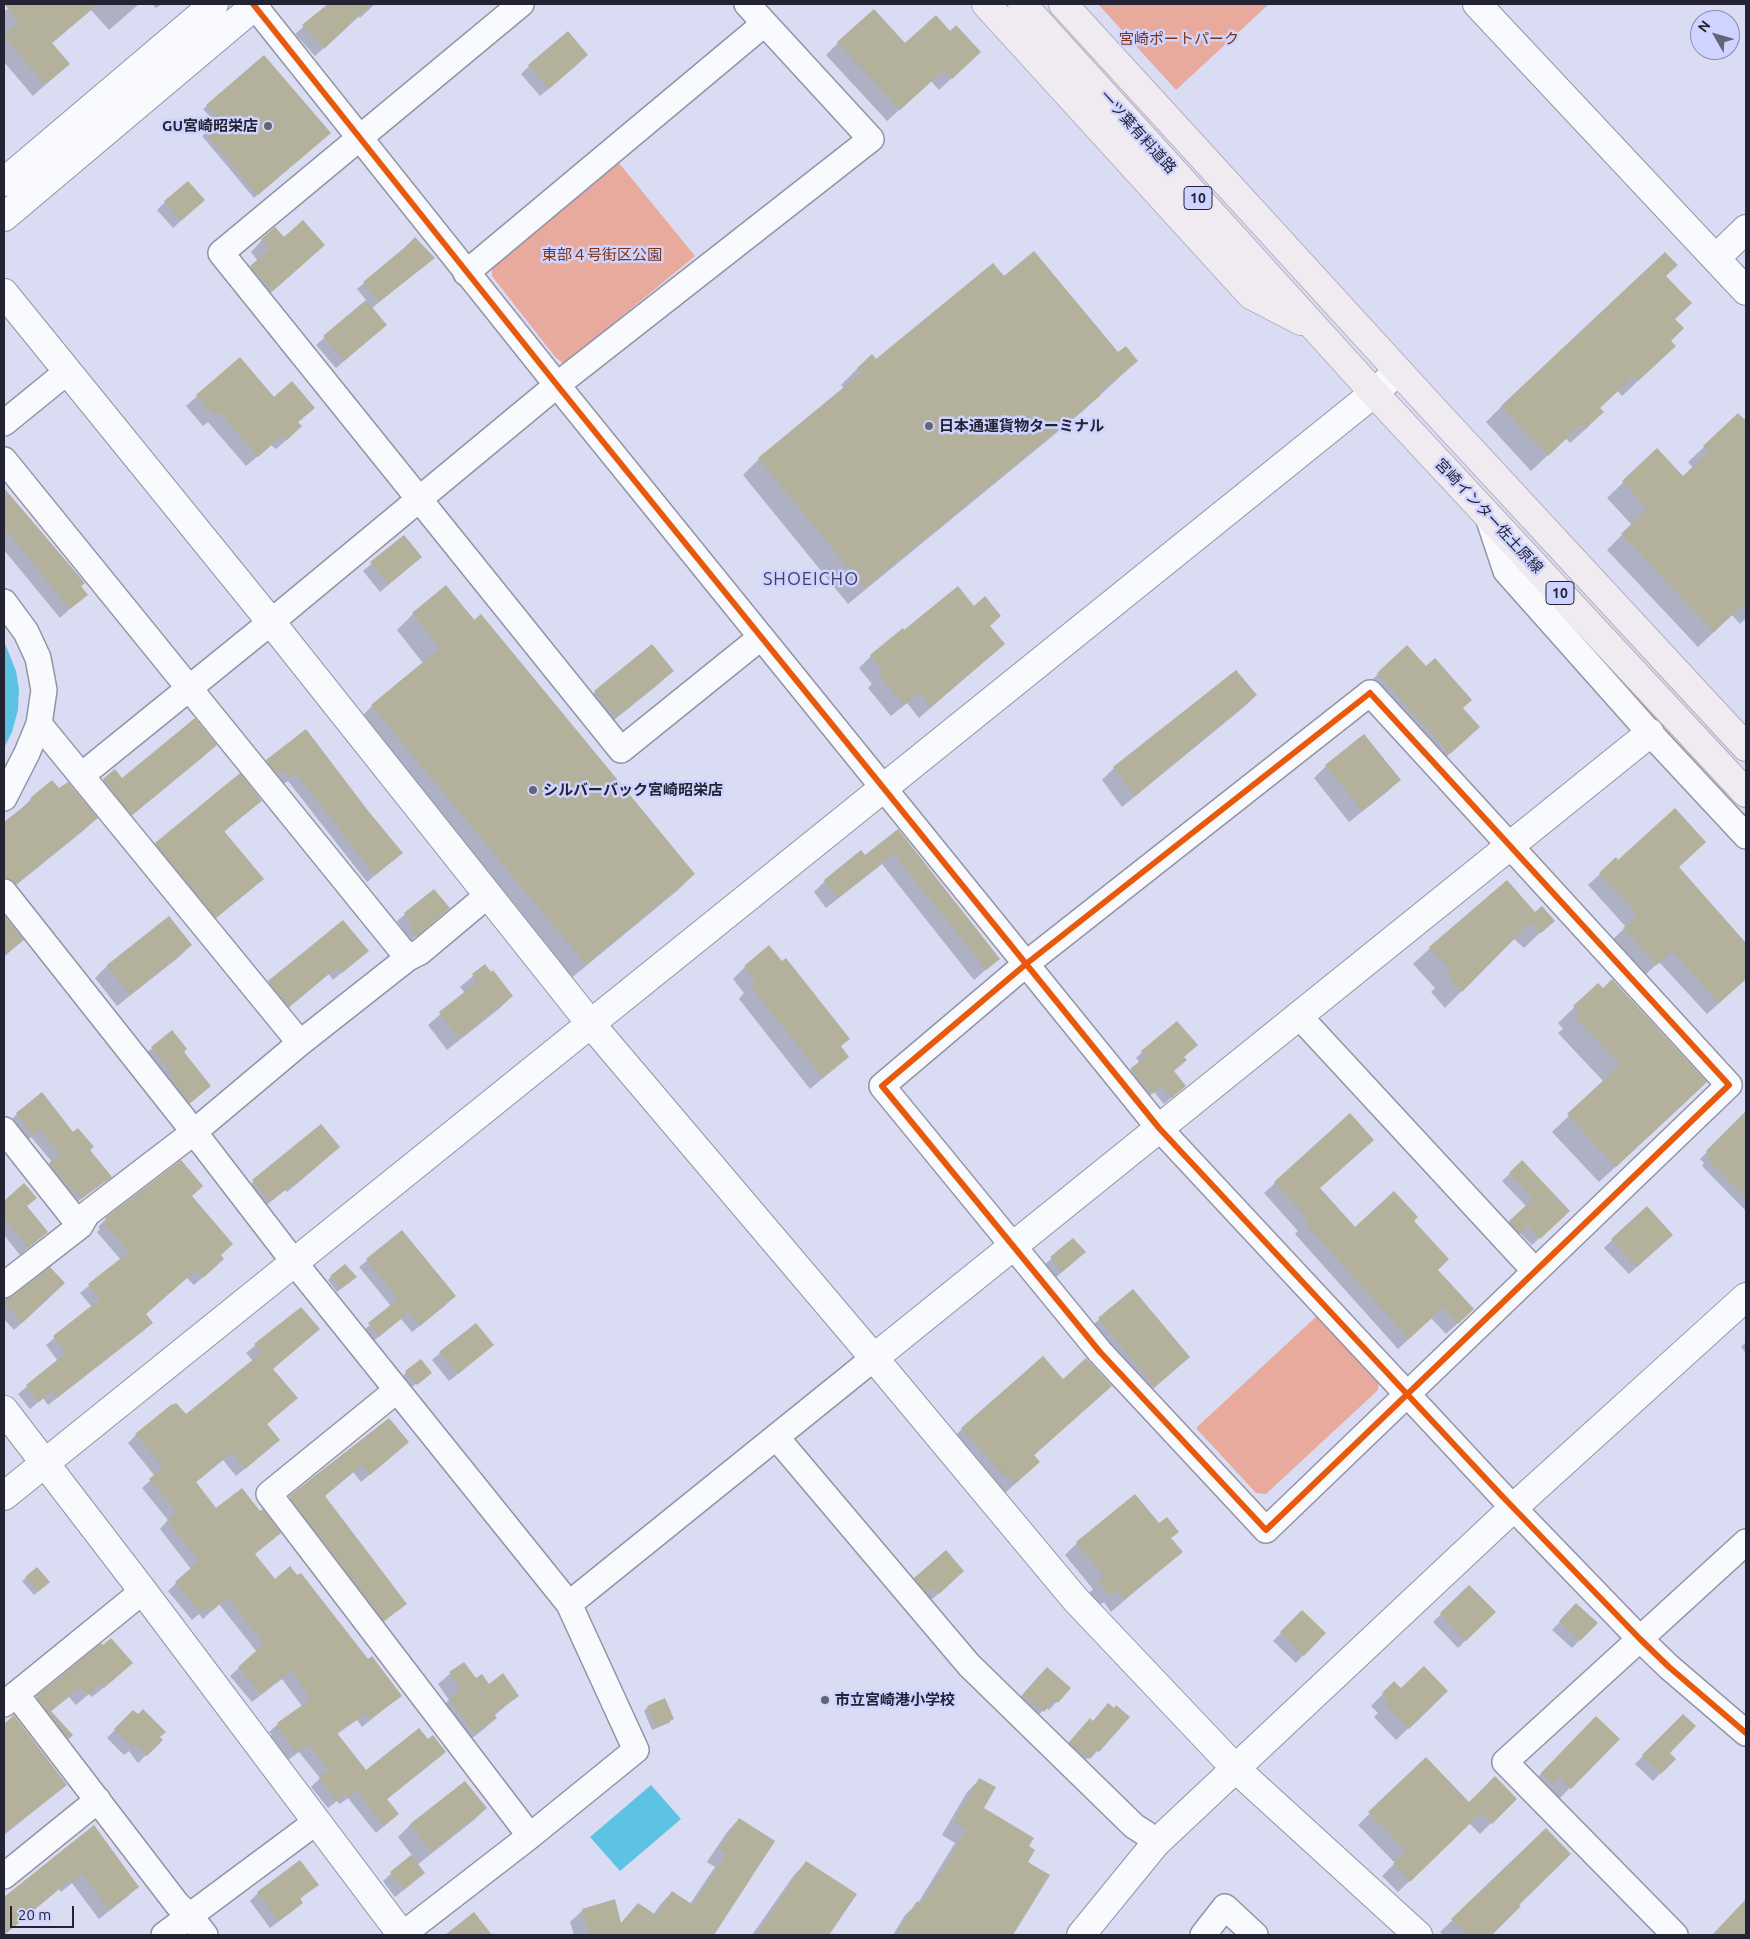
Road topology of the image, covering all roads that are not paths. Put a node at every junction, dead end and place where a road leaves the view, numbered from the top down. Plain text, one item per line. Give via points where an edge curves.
1 (214, 4) edge
2 (522, 4) edge
3 (747, 4) edge
4 (986, 4) edge
5 (1022, 4) edge
6 (1063, 4) edge
7 (1477, 4) edge
8 (255, 5) edge
9 (764, 24) junction
10 (360, 138) junction
11 (4, 182) edge
12 (4, 217) edge
13 (1746, 229) edge
14 (1716, 258) junction
15 (466, 272) junction
16 (1746, 291) edge
17 (4, 293) edge
18 (1316, 328) junction
19 (68, 371) junction
20 (1398, 371) junction
21 (556, 385) junction
22 (1374, 393) junction
23 (4, 423) edge
24 (4, 460) edge
25 (419, 500) junction
26 (1486, 514) junction
27 (4, 602) edge
28 (271, 622) junction
29 (760, 638) junction
30 (188, 689) junction
31 (39, 724) junction
32 (1650, 733) junction
33 (1746, 747) edge
34 (82, 775) junction
35 (883, 788) junction
36 (1746, 793) edge
37 (4, 798) edge
38 (1746, 836) edge
39 (1509, 846) junction
40 (4, 892) edge
41 (488, 895) junction
42 (408, 958) junction
43 (1026, 964) junction
44 (1299, 1016) junction
45 (590, 1023) junction
46 (300, 1043) junction
47 (1159, 1128) junction
48 (4, 1130) edge
49 (194, 1132) junction
50 (80, 1226) junction
51 (1012, 1247) junction
52 (294, 1262) junction
53 (1535, 1271) junction
54 (4, 1285) edge
55 (1746, 1297) edge
56 (874, 1358) junction
57 (397, 1390) junction
58 (1407, 1394) junction
59 (4, 1410) edge
60 (776, 1437) junction
61 (44, 1463) junction
62 (4, 1496) edge
63 (1513, 1508) junction
64 (1746, 1542) edge
65 (143, 1591) junction
66 (569, 1604) junction
67 (1640, 1639) junction
68 (10, 1699) edge
69 (1746, 1732) edge
70 (1236, 1769) junction
71 (98, 1800) junction
72 (316, 1822) junction
73 (530, 1836) junction
74 (1156, 1843) junction
75 (4, 1876) edge
76 (197, 1926) edge
77 (164, 1935) edge
78 (402, 1935) edge
79 (1081, 1935) edge
80 (1203, 1935) edge
81 (1255, 1935) edge
82 (1418, 1935) edge
83 (1676, 1935) edge

1 - 11 street
2 - 10 street
3 - 9 street
4 - 18 main road via 1251,295
5 - 18 main road, 一ツ葉有料道路 / 10
6 - 20 main road, 一ツ葉有料道路 / 10
7 - 14 street
8 - 10 street
8 - 12 street
9 - 15 street
9 - 21 street via 871,140
10 - 15 street
10 - 25 street via 221,253
13 - 14 street
14 - 16 street
15 - 21 street
17 - 19 street
18 - 22 main road, 一ツ葉有料道路 / 10
19 - 23 street
19 - 28 street
20 - 22 street
20 - 33 main road, 宮崎インター佐土原線 / 10
21 - 25 street
21 - 29 street
22 - 26 main road, 宮崎インター佐土原線 / 10
22 - 35 street
24 - 30 street
25 - 28 street
25 - 29 street via 621,750
26 - 32 street via 1506,571
26 - 36 main road, 宮崎インター佐土原線 / 10
27 - 31 street via 26,632 38,658 44,690
28 - 30 street
28 - 41 street
29 - 35 street
30 - 34 street
30 - 42 street
31 - 34 street
31 - 37 street
32 - 38 street
32 - 39 street
34 - 46 street
35 - 43 street
35 - 45 street
39 - 43 street via 1370,693
39 - 44 street
39 - 53 street via 1729,1084
40 - 49 street
41 - 42 street via 420,952
41 - 45 street
42 - 46 street
43 - 47 street
43 - 51 street via 882,1086
44 - 47 street
44 - 53 street
45 - 52 street
45 - 56 street
46 - 49 street
47 - 51 street
47 - 58 street
48 - 50 street
49 - 50 street via 87,1214
49 - 52 street
50 - 54 street
51 - 56 street
51 - 58 street via 1100,1352 1266,1530
52 - 57 street
52 - 61 street
53 - 58 street
55 - 63 street
56 - 60 street
56 - 70 street via 1075,1599
57 - 66 street
57 - 73 street via 269,1494
58 - 63 street
59 - 61 street
60 - 66 street
60 - 74 street via 969,1665 1134,1826
61 - 62 street
61 - 65 street
63 - 67 street
63 - 70 street
64 - 67 street
65 - 68 street
65 - 72 street
66 - 73 street via 636,1750
67 - 69 street via 1669,1668
67 - 83 street via 1504,1762
68 - 71 street
70 - 74 street
70 - 82 street
71 - 75 street
71 - 76 street
72 - 76 street
72 - 78 street
73 - 78 street
74 - 79 street
76 - 77 street
80 - 81 street via 1225,1907

